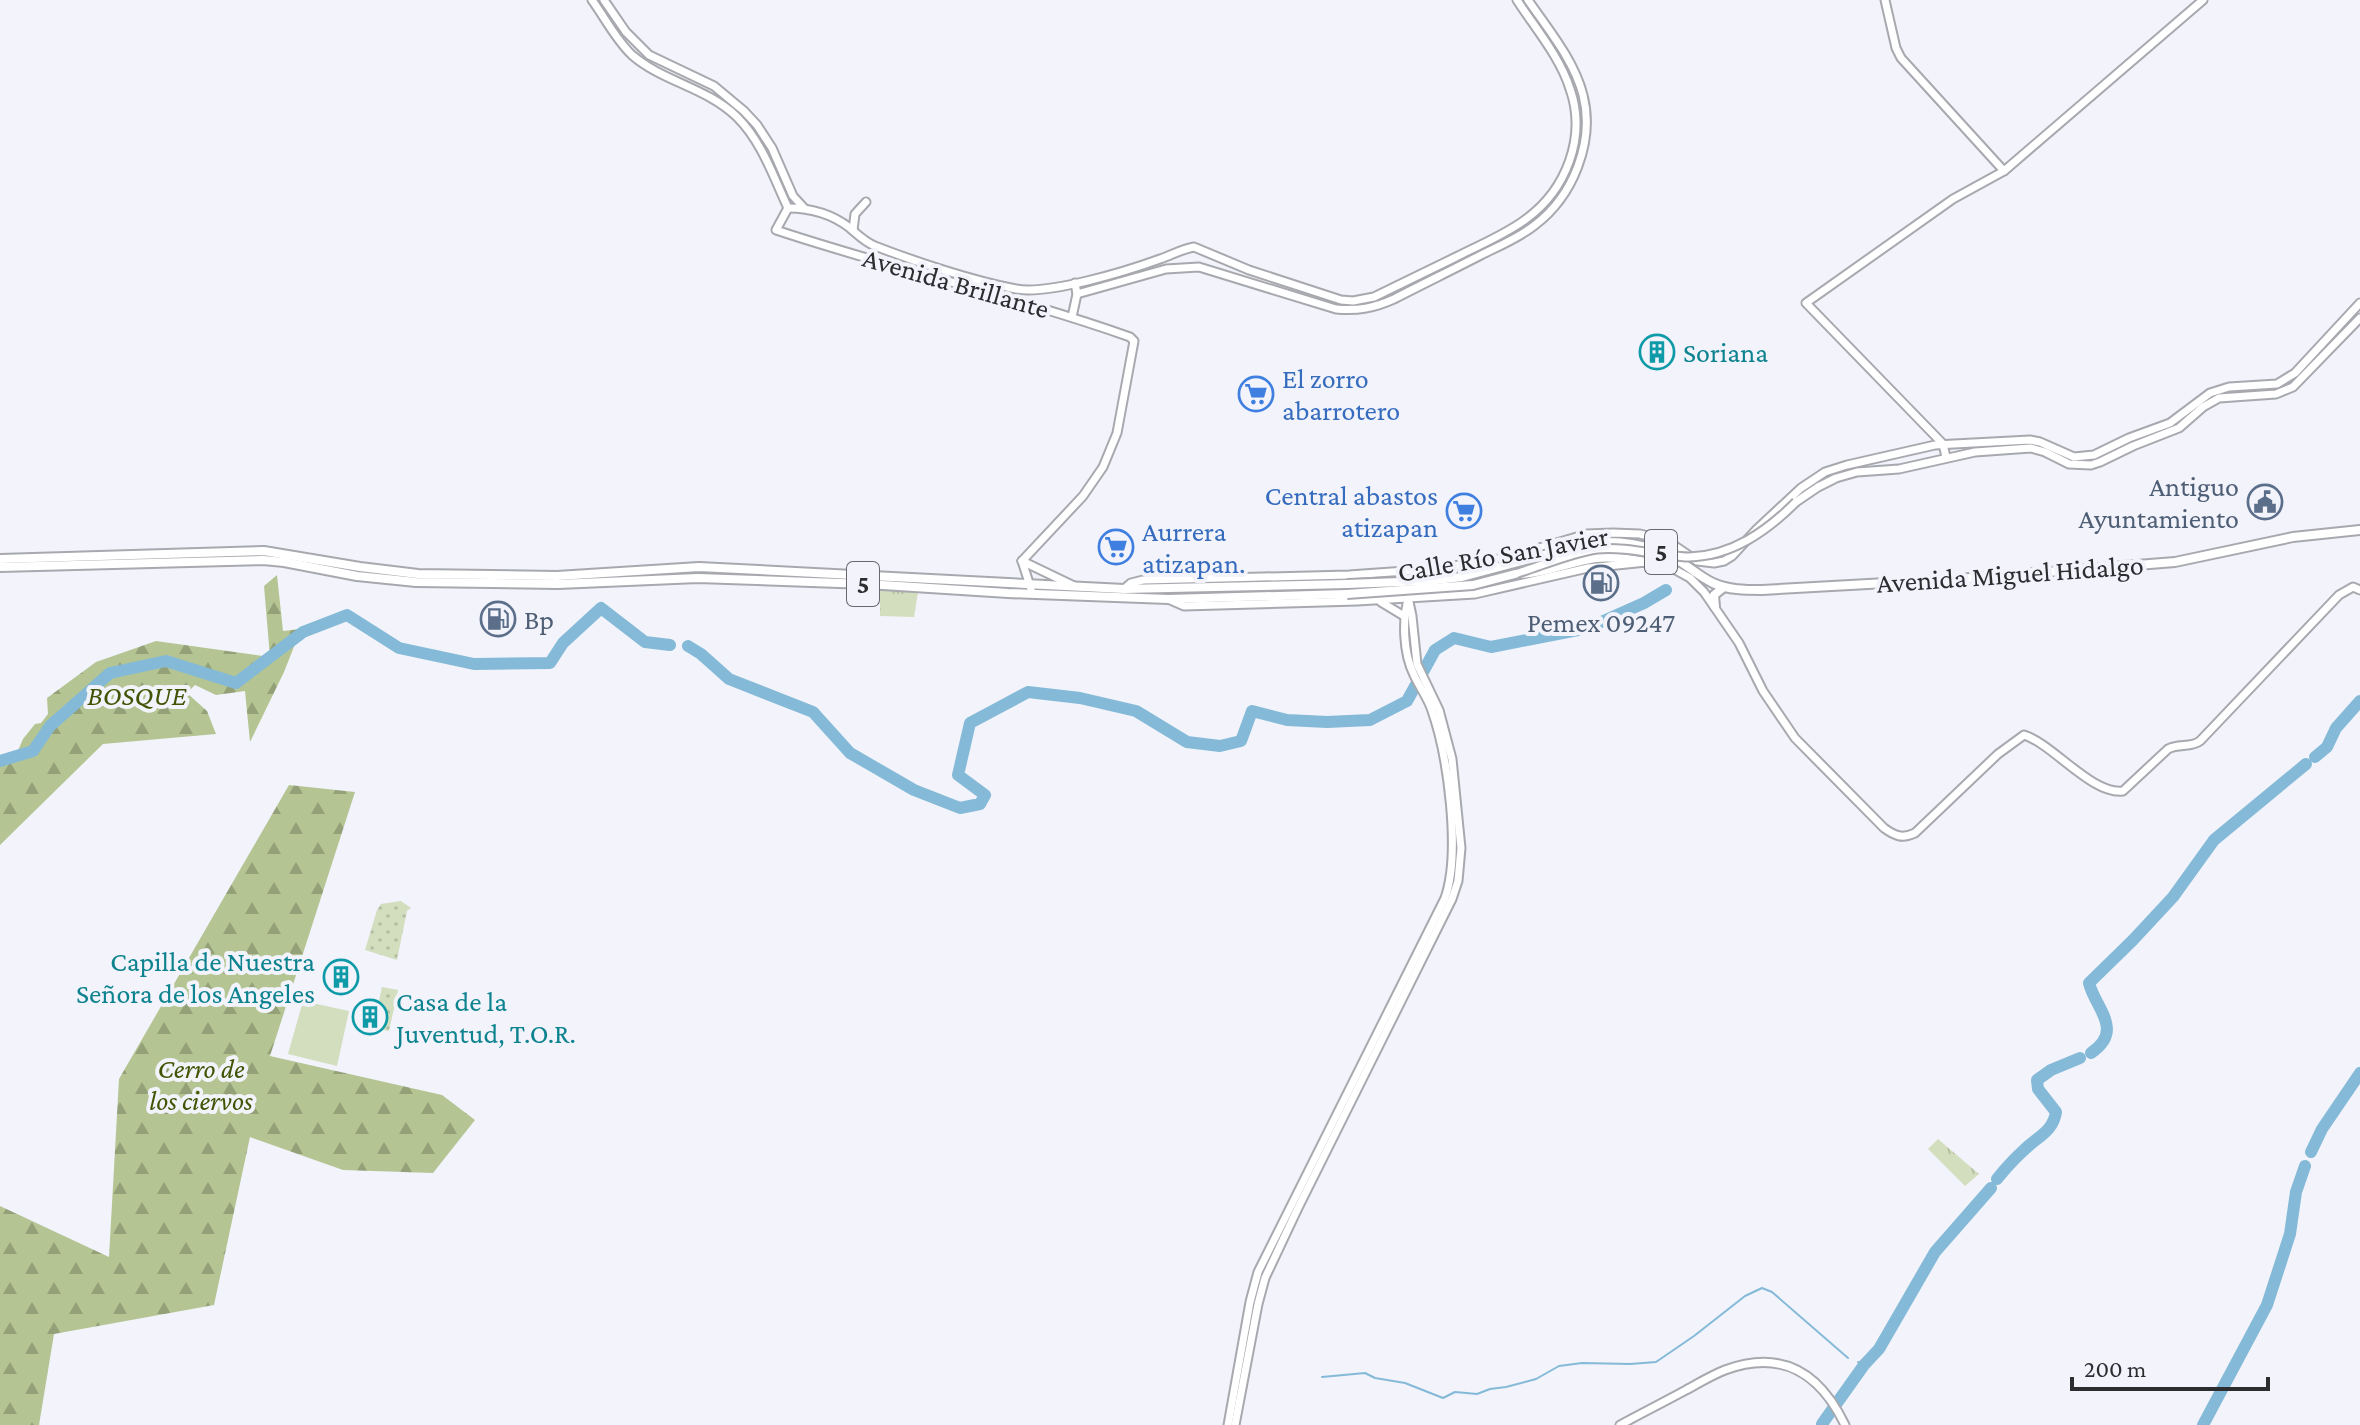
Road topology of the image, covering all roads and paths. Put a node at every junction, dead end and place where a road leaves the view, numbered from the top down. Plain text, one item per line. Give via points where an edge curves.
1 (592, 0) edge
2 (604, 0) edge
3 (1517, 0) edge
4 (1528, 0) edge
5 (1885, 0) edge
6 (2203, 0) edge
7 (714, 86) junction
8 (736, 116) junction
9 (2004, 171) junction
10 (866, 202) dead end
11 (788, 208) junction
12 (804, 208) junction
13 (853, 230) junction
14 (1186, 248) junction
15 (1214, 256) junction
16 (1188, 267) junction
17 (1210, 269) junction
18 (1075, 283) junction
19 (1077, 294) junction
20 (2360, 303) edge
21 (1072, 317) junction
22 (2360, 318) edge
23 (1943, 444) junction
24 (1946, 457) junction
25 (2360, 530) edge
26 (1613, 533) junction
27 (1586, 539) junction
28 (1601, 542) junction
29 (1669, 542) junction
30 (1641, 545) junction
31 (0, 559) edge
32 (1677, 560) junction
33 (1022, 561) junction
34 (1697, 561) junction
35 (1646, 562) junction
36 (1468, 565) junction
37 (0, 567) edge
38 (1434, 569) junction
39 (1386, 574) junction
40 (1515, 574) junction
41 (1357, 575) junction
42 (558, 580) junction
43 (1029, 583) junction
44 (1074, 586) junction
45 (1725, 587) junction
46 (1124, 589) junction
47 (2356, 589) edge
48 (1032, 594) junction
49 (1475, 594) junction
50 (1408, 598) junction
51 (1168, 599) junction
52 (1375, 600) junction
53 (1357, 601) junction
54 (1715, 607) junction
55 (1404, 616) junction
56 (1418, 679) junction
57 (1843, 1421) edge
58 (1228, 1425) edge
59 (1235, 1425) edge
60 (1620, 1425) edge

1 - 8 street via 632,54
2 - 7 street via 649,55
3 - 15 street via 1557,61 1576,113 1566,170 1550,197 1529,217 1374,297 1353,301
4 - 17 street via 1572,68 1585,110 1580,160 1565,192 1544,217 1508,242 1394,299 1356,311
5 - 9 street via 1901,58
6 - 9 street
7 - 8 street
7 - 12 street via 757,125
8 - 11 street via 762,150
9 - 23 street via 1953,199 1806,303
10 - 13 street via 855,214
11 - 12 street, Avenida Brillante
11 - 21 street, Avenida Brillante via 776,230
12 - 13 street, Avenida Brillante
13 - 18 street, Avenida Brillante via 875,246 1017,289
14 - 15 street
14 - 16 street via 1183,258
14 - 18 street, Avenida Brillante
15 - 17 street
16 - 17 street
16 - 19 street
18 - 19 street
19 - 21 street
20 - 23 street via 2287,379 2210,393 2170,423 2094,455 2074,457 2030,440
21 - 33 street, Avenida Brillante via 1130,337 1135,346 1117,433 1103,467
22 - 24 street via 2293,387 2276,394 2219,398 2179,428 2100,462 2069,464 2031,448
23 - 24 street
23 - 34 street via 1825,472 1801,488 1732,556 1714,563
24 - 40 street, bridge via 1836,478 1732,548 1689,557 1597,549
25 - 45 main road, Avenida Miguel Hidalgo via 2293,537 2175,562 1784,589
26 - 27 street, Calle Río San Javier
26 - 28 main road
26 - 29 street, Calle Río San Javier
27 - 28 main road, Avenida Miguel Hidalgo / 5
27 - 36 street, Calle Río San Javier
27 - 46 main road, Avenida Miguel Hidalgo / 5, bridge via 1462,577 1427,581
28 - 30 main road, Avenida Miguel Hidalgo / 5
29 - 30 street
29 - 32 main road
29 - 34 street, Calle Río San Javier
30 - 32 main road, Avenida Miguel Hidalgo / 5
31 - 42 main road, 5 via 264,551 418,574
32 - 34 main road
32 - 45 main road, Avenida Miguel Hidalgo / 5
33 - 43 street
33 - 44 street
35 - 40 main road, bridge via 1614,557
35 - 49 street, Calle Río San Javier via 1588,568
35 - 54 street via 1690,578
36 - 38 street, Calle Río San Javier
36 - 49 street via 1461,581
37 - 42 main road, 5 via 263,560 389,580
38 - 39 street, Calle Río San Javier
38 - 50 street via 1416,582
39 - 41 street, Calle Río San Javier
39 - 50 street via 1403,586
40 - 51 main road, 5, bridge via 1473,585
41 - 46 street, Calle Río San Javier via 1143,580
41 - 53 street via 1367,589
42 - 43 main road, Avenida Miguel Hidalgo / 5 via 699,567
42 - 48 main road, 5 via 698,578
43 - 44 main road, Avenida Miguel Hidalgo / 5
43 - 48 street
44 - 46 main road, Avenida Miguel Hidalgo / 5
45 - 54 main road via 1714,595
47 - 54 street via 2339,595 2200,741 2168,749 2123,791 2107,789 2024,735 1905,838 1884,828 1783,724
48 - 51 main road, 5
49 - 50 street, Calle Río San Javier
50 - 52 street, Calle Río San Javier
50 - 55 street
50 - 56 street
51 - 53 street, Calle Río San Javier via 1184,606
52 - 53 street, Calle Río San Javier
52 - 55 street
55 - 56 street via 1409,661
56 - 58 street via 1446,769 1453,848 1450,883 1258,1272
56 - 59 street via 1429,688 1439,710 1452,759 1461,848 1458,881 1265,1278
57 - 60 street via 1814,1380 1776,1362 1752,1362 1723,1370

